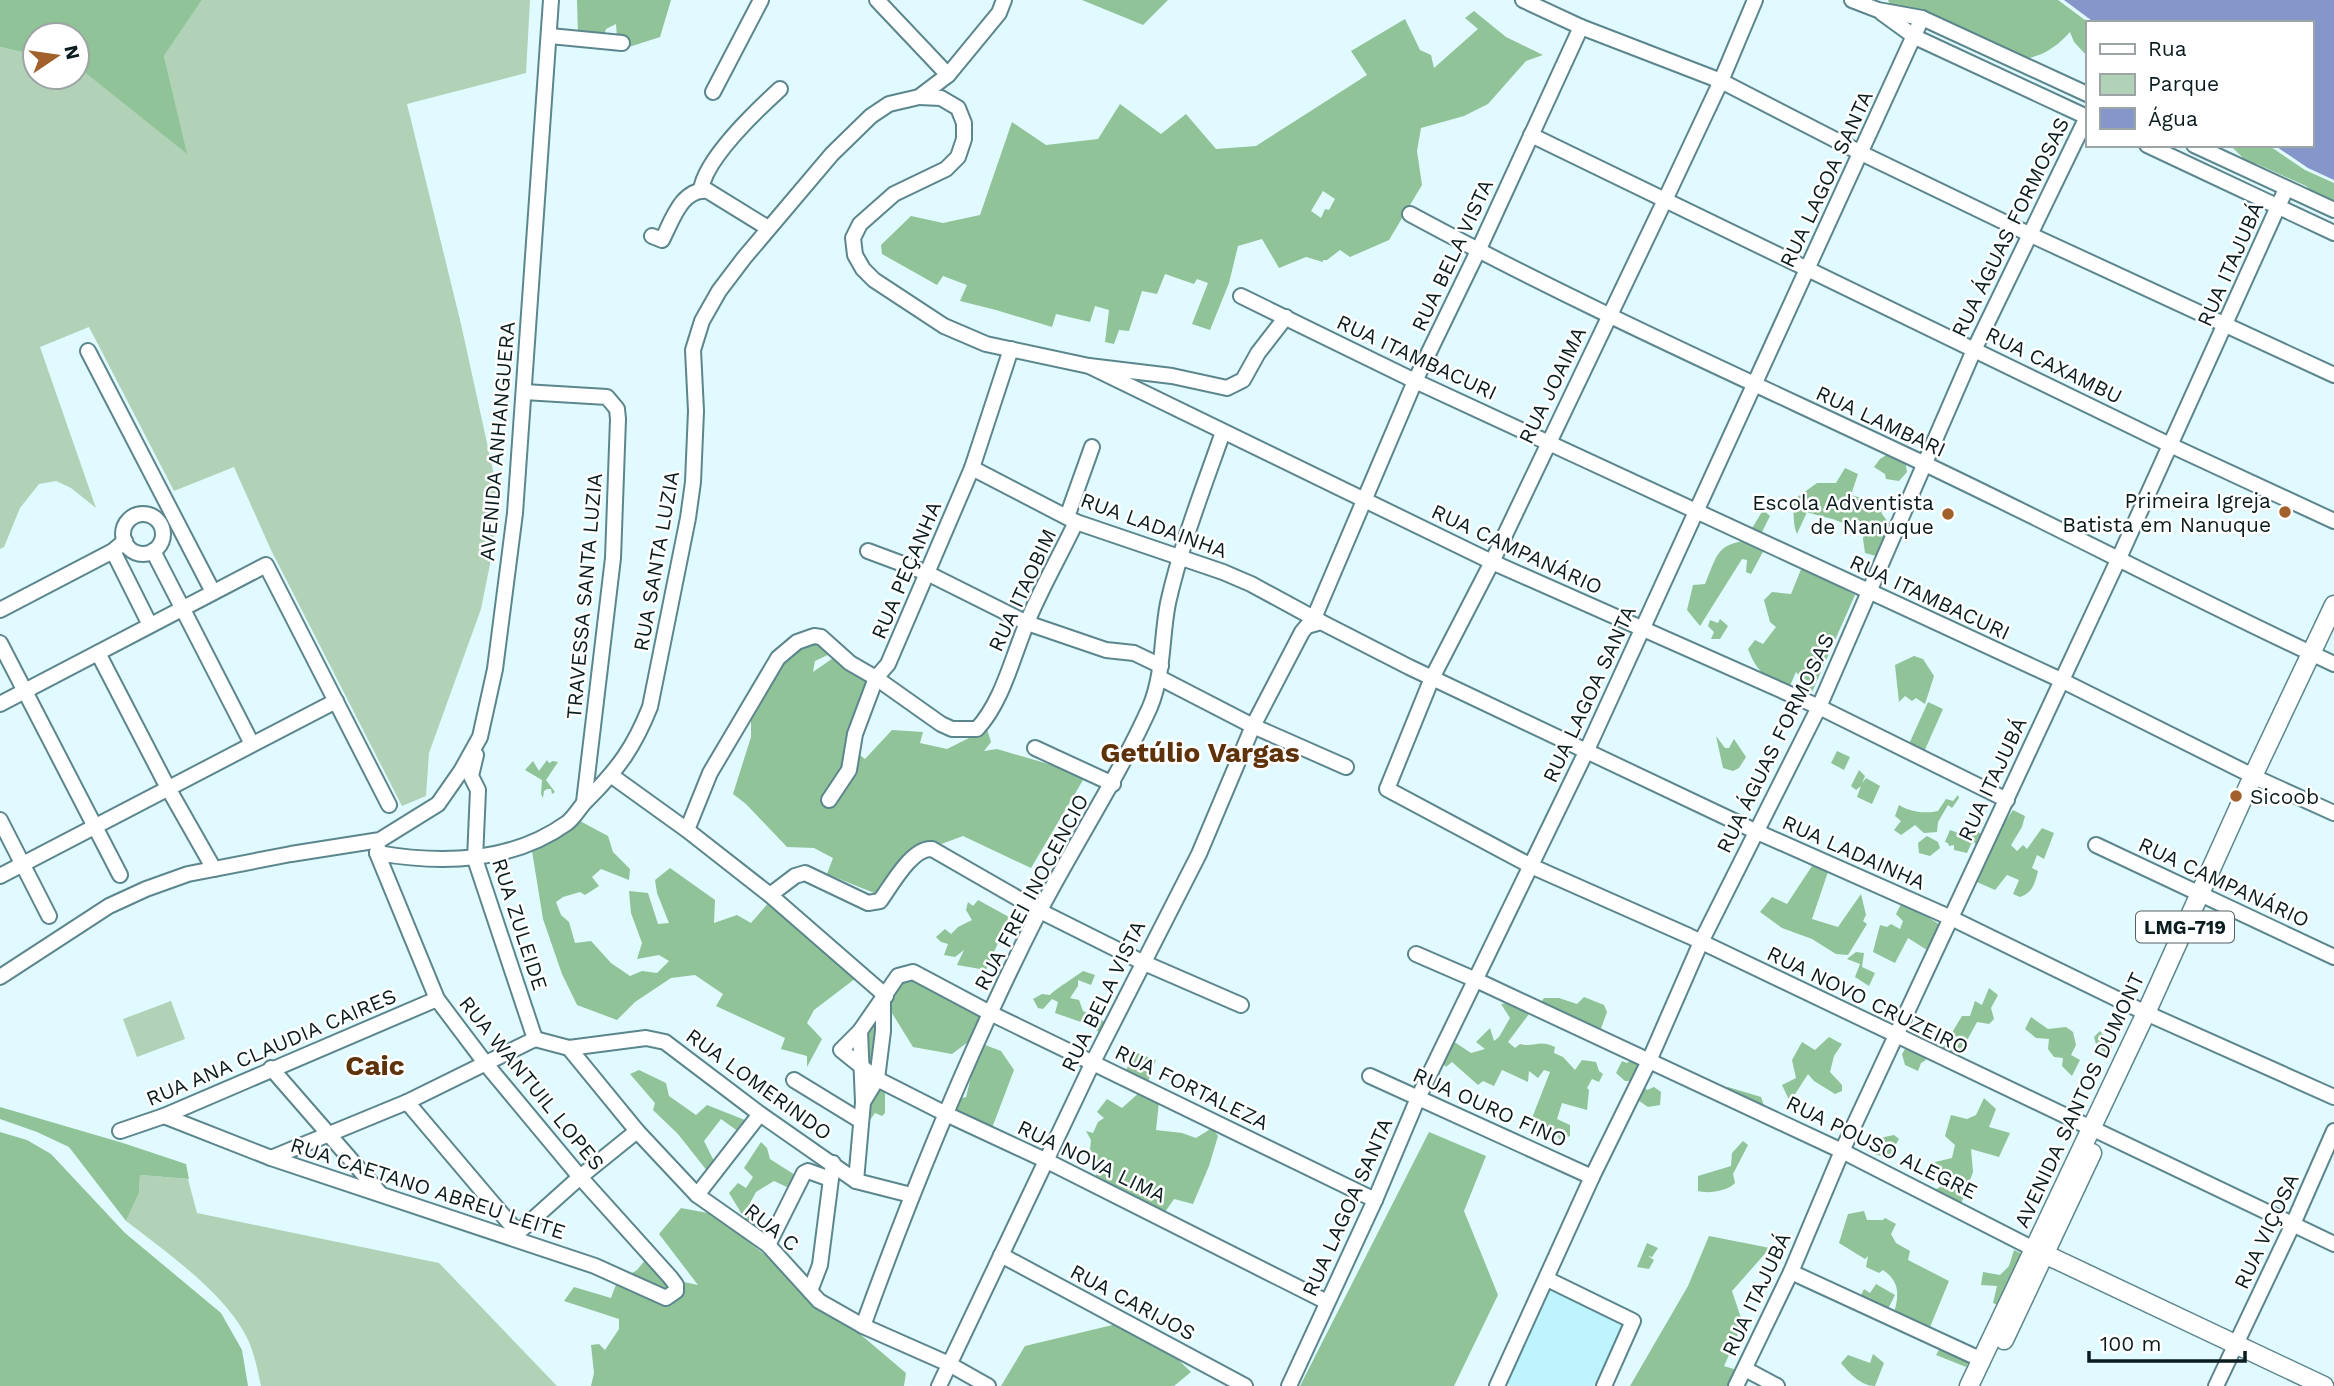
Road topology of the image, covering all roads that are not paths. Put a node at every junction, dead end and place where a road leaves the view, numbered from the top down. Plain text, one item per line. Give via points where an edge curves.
1 (551, 0) edge
2 (761, 0) edge
3 (877, 0) edge
4 (1004, 0) edge
5 (1523, 0) edge
6 (1755, 0) edge
7 (1852, 0) edge
8 (1878, 10) junction
9 (1922, 18) junction
10 (1581, 27) junction
11 (550, 36) junction
12 (1915, 37) junction
13 (622, 43) dead end
14 (947, 75) junction
15 (1721, 81) junction
16 (780, 89) dead end
17 (713, 92) dead end
18 (2086, 94) edge
19 (919, 97) junction
20 (2086, 117) edge
21 (2086, 119) edge
22 (1531, 135) junction
23 (2151, 147) edge
24 (2198, 147) edge
25 (1861, 153) junction
26 (2286, 189) junction
27 (701, 190) junction
28 (1665, 200) junction
29 (2278, 207) junction
30 (2334, 211) edge
31 (1410, 214) dead end
32 (768, 228) junction
33 (2334, 233) edge
34 (652, 236) dead end
35 (2031, 236) junction
36 (1478, 251) junction
37 (1807, 270) junction
38 (1241, 296) dead end
39 (1609, 315) junction
40 (1286, 317) junction
41 (2226, 324) junction
42 (1011, 349) junction
43 (1974, 350) junction
44 (88, 351) dead end
45 (1088, 366) junction
46 (2334, 375) edge
47 (1415, 381) junction
48 (1753, 384) junction
49 (524, 392) junction
50 (1223, 432) junction
51 (1548, 442) junction
52 (2170, 445) junction
53 (1092, 447) dead end
54 (1925, 464) junction
55 (972, 468) junction
56 (1365, 500) junction
57 (1698, 512) junction
58 (1072, 519) junction
59 (175, 520) junction
60 (2334, 521) edge
61 (162, 527) junction
62 (125, 541) junction
63 (113, 551) junction
64 (153, 551) junction
65 (868, 551) dead end
66 (1180, 558) junction
67 (2119, 558) junction
68 (1492, 562) junction
69 (928, 573) junction
70 (213, 592) junction
71 (1869, 593) junction
72 (2334, 605) edge
73 (182, 608) junction
74 (0, 610) edge
75 (1314, 622) junction
76 (1027, 623) junction
77 (150, 625) junction
78 (2334, 629) edge
79 (1643, 630) junction
80 (0, 643) edge
81 (98, 653) junction
82 (2322, 659) edge
83 (1161, 672) junction
84 (876, 677) junction
85 (1432, 678) junction
86 (2061, 680) junction
87 (26, 691) junction
88 (336, 701) junction
89 (0, 704) edge
90 (1819, 707) junction
91 (1253, 726) junction
92 (480, 737) junction
93 (252, 744) junction
94 (1035, 748) dead end
95 (1586, 752) junction
96 (1346, 767) dead end
97 (612, 776) junction
98 (2258, 778) junction
99 (1113, 783) junction
100 (168, 788) junction
101 (1387, 789) joint
102 (829, 800) dead end
103 (2007, 800) junction
104 (584, 802) junction
105 (388, 805) dead end
106 (2334, 813) edge
107 (0, 820) edge
108 (95, 826) junction
109 (687, 830) junction
110 (1755, 831) junction
111 (2096, 845) dead end
112 (378, 846) junction
113 (475, 859) junction
114 (23, 864) junction
115 (1531, 866) junction
116 (214, 869) junction
117 (120, 875) dead end
118 (0, 876) edge
119 (770, 895) junction
120 (2204, 895) junction
121 (1040, 911) junction
122 (50, 916) dead end
123 (1949, 917) junction
124 (1701, 942) junction
125 (1416, 954) dead end
126 (2334, 957) edge
127 (1142, 962) junction
128 (0, 977) edge
129 (1476, 980) junction
130 (885, 998) junction
131 (437, 999) junction
132 (1241, 1005) dead end
133 (990, 1013) junction
134 (2151, 1015) junction
135 (860, 1031) junction
136 (1896, 1037) junction
137 (535, 1039) junction
138 (569, 1048) junction
139 (842, 1052) joint
140 (1649, 1061) junction
141 (1093, 1062) junction
142 (486, 1064) junction
143 (861, 1067) junction
144 (271, 1068) junction
145 (1370, 1076) dead end
146 (877, 1079) junction
147 (794, 1080) dead end
148 (2334, 1097) edge
149 (1418, 1098) junction
150 (407, 1102) junction
151 (863, 1102) junction
152 (760, 1114) junction
153 (946, 1114) junction
154 (163, 1116) junction
155 (861, 1121) junction
156 (120, 1131) dead end
157 (637, 1131) junction
158 (2096, 1131) junction
159 (2334, 1131) edge
160 (327, 1134) junction
161 (1842, 1151) junction
162 (271, 1158) junction
163 (1047, 1161) junction
164 (833, 1163) junction
165 (580, 1177) junction
166 (1592, 1177) junction
167 (830, 1179) junction
168 (856, 1181) junction
169 (380, 1193) junction
170 (697, 1195) junction
171 (911, 1195) junction
172 (1375, 1200) junction
173 (2293, 1224) junction
174 (515, 1235) junction
175 (2334, 1244) edge
176 (768, 1245) junction
177 (2040, 1252) junction
178 (1001, 1255) junction
179 (1791, 1272) junction
180 (1546, 1279) junction
181 (676, 1291) joint
182 (810, 1291) junction
183 (1327, 1302) junction
184 (863, 1326) junction
185 (2236, 1346) junction
186 (1982, 1360) junction
187 (949, 1364) junction
188 (1745, 1369) junction
189 (1503, 1384) edge
190 (939, 1386) edge
191 (988, 1386) edge
192 (1245, 1386) edge
193 (1289, 1386) edge
194 (1604, 1386) edge
195 (1736, 1386) edge
196 (1777, 1386) edge
197 (1969, 1386) edge
198 (1982, 1386) edge
199 (2216, 1386) edge
200 (2324, 1386) edge

1 - 11 street, AVENIDA ANHANGUERA
2 - 17 street
3 - 14 street
4 - 14 street, RUA SANTA LUZIA via 999,13
5 - 10 street
6 - 15 street, RUA JOAIMA
7 - 8 street
8 - 9 street
8 - 12 street
9 - 12 street, RUA LAGOA SANTA
9 - 18 street
10 - 15 street
10 - 22 street, RUA BELA VISTA
11 - 13 street
11 - 49 street, AVENIDA ANHANGUERA
12 - 20 street
12 - 25 street, RUA LAGOA SANTA
14 - 19 street, RUA SANTA LUZIA
15 - 25 street
15 - 28 street, RUA JOAIMA
16 - 27 street via 735,135 703,179
19 - 32 street, RUA SANTA LUZIA via 889,104 871,116
19 - 42 street, RUA CAMPANÁRIO via 941,98 958,108 964,139 958,157 946,169 894,194 860,224 853,238 855,256 874,280 944,326
21 - 35 street, RUA ÁGUAS FORMOSAS
22 - 28 street, RUA CAXAMBU
22 - 36 street, RUA BELA VISTA
23 - 29 street
24 - 26 street
25 - 35 street
25 - 37 street, RUA LAGOA SANTA
26 - 29 street, RUA ITAJUBÁ
26 - 30 street
27 - 32 street
27 - 34 street via 684,200 662,240
28 - 37 street, RUA CAXAMBU
28 - 39 street, RUA JOAIMA
29 - 33 street
29 - 41 street, RUA ITAJUBÁ
31 - 36 street, RUA LAMBARI
32 - 97 street, RUA SANTA LUZIA via 719,290 693,350 696,460 688,518 650,707
35 - 41 street
35 - 43 street, RUA ÁGUAS FORMOSAS
36 - 39 street, RUA LAMBARI
36 - 47 street, RUA BELA VISTA
37 - 43 street, RUA CAXAMBU
37 - 48 street, RUA LAGOA SANTA
38 - 40 street, RUA ITAMBACURI
39 - 48 street, RUA LAMBARI
39 - 51 street, RUA JOAIMA
40 - 45 street, RUA CAMPANÁRIO via 1243,380 1227,388
40 - 47 street, RUA ITAMBACURI
41 - 46 street
41 - 52 street, RUA ITAJUBÁ
42 - 45 street, RUA CAMPANÁRIO
42 - 55 street, RUA PEÇANHA
43 - 52 street, RUA CAXAMBU
43 - 54 street, RUA ÁGUAS FORMOSAS
44 - 59 street
45 - 50 street, RUA CAMPANÁRIO
47 - 51 street, RUA ITAMBACURI
47 - 56 street, RUA BELA VISTA
48 - 54 street, RUA LAMBARI
48 - 57 street, RUA LAGOA SANTA
49 - 92 street, AVENIDA ANHANGUERA via 515,513 495,669
49 - 104 street, TRAVESSA SANTA LUZIA via 607,397 617,409 613,558
50 - 56 street, RUA CAMPANÁRIO
50 - 66 street, RUA FREI INOCENCIO
51 - 57 street, RUA ITAMBACURI
51 - 68 street, RUA JOAIMA
52 - 60 street, RUA CAXAMBU
52 - 67 street, RUA ITAJUBÁ
53 - 58 street, RUA ITAOBIM
54 - 67 street, RUA LAMBARI
54 - 71 street, RUA ÁGUAS FORMOSAS
55 - 58 street, RUA LADAINHA
55 - 69 street, RUA PEÇANHA
56 - 68 street, RUA CAMPANÁRIO
56 - 75 street, RUA BELA VISTA
57 - 71 street, RUA ITAMBACURI
57 - 79 street, RUA LAGOA SANTA
58 - 66 street, RUA LADAINHA
58 - 76 street, RUA ITAOBIM
59 - 61 street
59 - 70 street
61 - 62 street via 150,515 134,516 126,524
61 - 64 street via 161,543
62 - 63 street
62 - 64 street via 136,552
63 - 74 street
63 - 77 street
64 - 73 street
65 - 69 street
66 - 75 street, RUA LADAINHA via 1251,584
66 - 83 street, RUA FREI INOCENCIO via 1168,606
67 - 82 street, RUA LAMBARI
67 - 86 street, RUA ITAJUBÁ
68 - 79 street, RUA CAMPANÁRIO
68 - 85 street, RUA JOAIMA
69 - 76 street
69 - 84 street, RUA PEÇANHA via 888,664
70 - 73 street
70 - 88 street via 266,565
71 - 86 street, RUA ITAMBACURI
71 - 90 street, RUA ÁGUAS FORMOSAS
72 - 82 main road, AVENIDA SANTOS DUMONT / LMG-719
73 - 77 street
73 - 93 street
75 - 85 street, RUA LADAINHA
75 - 91 street, RUA BELA VISTA via 1296,642
76 - 83 street via 1106,650 1134,653
76 - 84 street, RUA ITAOBIM via 986,719 976,729 941,724
77 - 81 street
78 - 82 main road, AVENIDA SANTOS DUMONT / LMG-719
79 - 90 street, RUA CAMPANÁRIO
79 - 95 street, RUA LAGOA SANTA
80 - 87 street
81 - 87 street
81 - 100 street
82 - 98 main road, AVENIDA SANTOS DUMONT / LMG-719
83 - 91 street
83 - 99 street, RUA FREI INOCENCIO via 1151,705
84 - 102 street, RUA PEÇANHA via 855,734 849,770
84 - 109 street via 850,663 821,637 790,647 778,659 710,773
85 - 95 street, RUA LADAINHA
85 - 101 street, RUA JOAIMA
86 - 98 street, RUA ITAMBACURI
86 - 103 street, RUA ITAJUBÁ
87 - 89 street
87 - 108 street
88 - 93 street
88 - 105 street
90 - 103 street, RUA CAMPANÁRIO
90 - 110 street, RUA ÁGUAS FORMOSAS
91 - 96 street
91 - 127 street, RUA BELA VISTA via 1199,854
92 - 112 street, AVENIDA ANHANGUERA via 438,804
92 - 113 street, RUA ZULEIDE via 471,776 478,790
93 - 100 street
94 - 99 street
95 - 110 street, RUA LADAINHA
95 - 115 street, RUA LAGOA SANTA
97 - 104 street, RUA SANTA LUZIA
97 - 109 street
98 - 106 street, RUA ITAMBACURI
98 - 120 main road, AVENIDA SANTOS DUMONT / LMG-719
99 - 121 street, RUA FREI INOCENCIO
100 - 108 street
100 - 116 street
101 - 115 street, RUA NOVO CRUZEIRO
103 - 123 street, RUA ITAJUBÁ
104 - 113 street, RUA SANTA LUZIA via 570,821 535,842
107 - 114 street
108 - 114 street
108 - 117 street
109 - 119 street
110 - 123 street, RUA LADAINHA
110 - 124 street, RUA ÁGUAS FORMOSAS
111 - 120 street, RUA CAMPANÁRIO
112 - 113 street, RUA SANTA LUZIA via 442,859
112 - 116 street
112 - 131 street, RUA WANTUIL LOPES
113 - 137 street, RUA ZULEIDE
114 - 118 street
114 - 122 street
115 - 124 street, RUA NOVO CRUZEIRO
115 - 129 street, RUA LAGOA SANTA
116 - 128 street via 156,885 109,906
119 - 121 street via 805,873 877,903 915,854 926,848
119 - 130 street
120 - 126 street, RUA CAMPANÁRIO
120 - 134 main road, AVENIDA SANTOS DUMONT / LMG-719
121 - 127 street
121 - 133 street, RUA FREI INOCENCIO
123 - 134 street, RUA LADAINHA
123 - 136 street, RUA ITAJUBÁ
124 - 136 street, RUA NOVO CRUZEIRO
124 - 140 street, RUA ÁGUAS FORMOSAS
125 - 129 street, RUA POUSO ALEGRE
127 - 132 street
127 - 141 street, RUA BELA VISTA
129 - 140 street, RUA POUSO ALEGRE
129 - 149 street, RUA LAGOA SANTA
130 - 133 street, RUA FORTALEZA via 898,976 912,972
130 - 135 street, RUA FORTALEZA
130 - 146 street
131 - 142 street, RUA WANTUIL LOPES
131 - 144 street, RUA ANA CLAUDIA CAIRES
133 - 141 street, RUA FORTALEZA
133 - 153 street, RUA FREI INOCENCIO
134 - 148 street, RUA LADAINHA
134 - 158 main road, AVENIDA SANTOS DUMONT / LMG-719
135 - 139 street, RUA FORTALEZA
135 - 143 street
136 - 158 street, RUA NOVO CRUZEIRO
136 - 161 street, RUA ITAJUBÁ
137 - 138 street, RUA LOMERINDO
137 - 142 street
138 - 152 street, RUA LOMERINDO via 656,1039 665,1042
138 - 157 street, RUA C
139 - 143 street, RUA NOVA LIMA
140 - 161 street, RUA POUSO ALEGRE
140 - 166 street, RUA ÁGUAS FORMOSAS
141 - 163 street, RUA BELA VISTA
141 - 172 street, RUA FORTALEZA
142 - 150 street
142 - 165 street, RUA WANTUIL LOPES
143 - 146 street, RUA NOVA LIMA
143 - 151 street
144 - 154 street, RUA ANA CLAUDIA CAIRES
144 - 160 street
145 - 149 street, RUA OURO FINO
146 - 151 street
146 - 153 street, RUA NOVA LIMA
147 - 155 street
149 - 166 street, RUA OURO FINO
149 - 172 street, RUA LAGOA SANTA
150 - 160 street
150 - 174 street
151 - 155 street
152 - 164 street, RUA LOMERINDO
152 - 170 street
153 - 163 street, RUA NOVA LIMA
153 - 171 street, RUA FREI INOCENCIO
154 - 156 street, RUA ANA CLAUDIA CAIRES
154 - 162 street, RUA CAETANO ABREU LEITE
155 - 168 street
157 - 165 street
157 - 170 street, RUA C
158 - 173 street, RUA NOVO CRUZEIRO
158 - 177 main road, AVENIDA SANTOS DUMONT / LMG-719
159 - 173 street, RUA VIÇOSA
160 - 162 street
160 - 169 street
161 - 177 street, RUA POUSO ALEGRE
161 - 179 street, RUA ITAJUBÁ
162 - 169 street, RUA CAETANO ABREU LEITE
163 - 178 street, RUA BELA VISTA
163 - 183 street, RUA NOVA LIMA
164 - 167 street
164 - 168 street, RUA LOMERINDO
165 - 174 street
165 - 181 street, RUA WANTUIL LOPES via 670,1277
166 - 180 street, RUA ÁGUAS FORMOSAS
167 - 176 street via 804,1172
167 - 182 street via 820,1265
168 - 171 street
169 - 174 street, RUA CAETANO ABREU LEITE
170 - 176 street, RUA C
171 - 184 street, RUA FREI INOCENCIO
172 - 183 street, RUA LAGOA SANTA
173 - 175 street, RUA NOVO CRUZEIRO
173 - 185 street, RUA VIÇOSA
174 - 181 street, RUA CAETANO ABREU LEITE via 666,1298
176 - 182 street, RUA C
177 - 185 main road, RUA POUSO ALEGRE
177 - 186 main road, AVENIDA SANTOS DUMONT / LMG-719
177 - 198 main road, AVENIDA SANTOS DUMONT / LMG-719
178 - 187 street, RUA BELA VISTA
178 - 192 street, RUA CARIJOS
179 - 186 street
179 - 188 street, RUA ITAJUBÁ
180 - 189 street, RUA ÁGUAS FORMOSAS
180 - 194 street via 1633,1321
182 - 184 street, RUA C via 828,1308
183 - 193 street, RUA LAGOA SANTA
184 - 187 street, RUA C
185 - 199 street, RUA VIÇOSA
185 - 200 main road, RUA POUSO ALEGRE
186 - 197 main road, AVENIDA SANTOS DUMONT / LMG-719
187 - 190 street, RUA BELA VISTA
187 - 191 street, RUA C
188 - 195 street, RUA ITAJUBÁ
188 - 196 street

